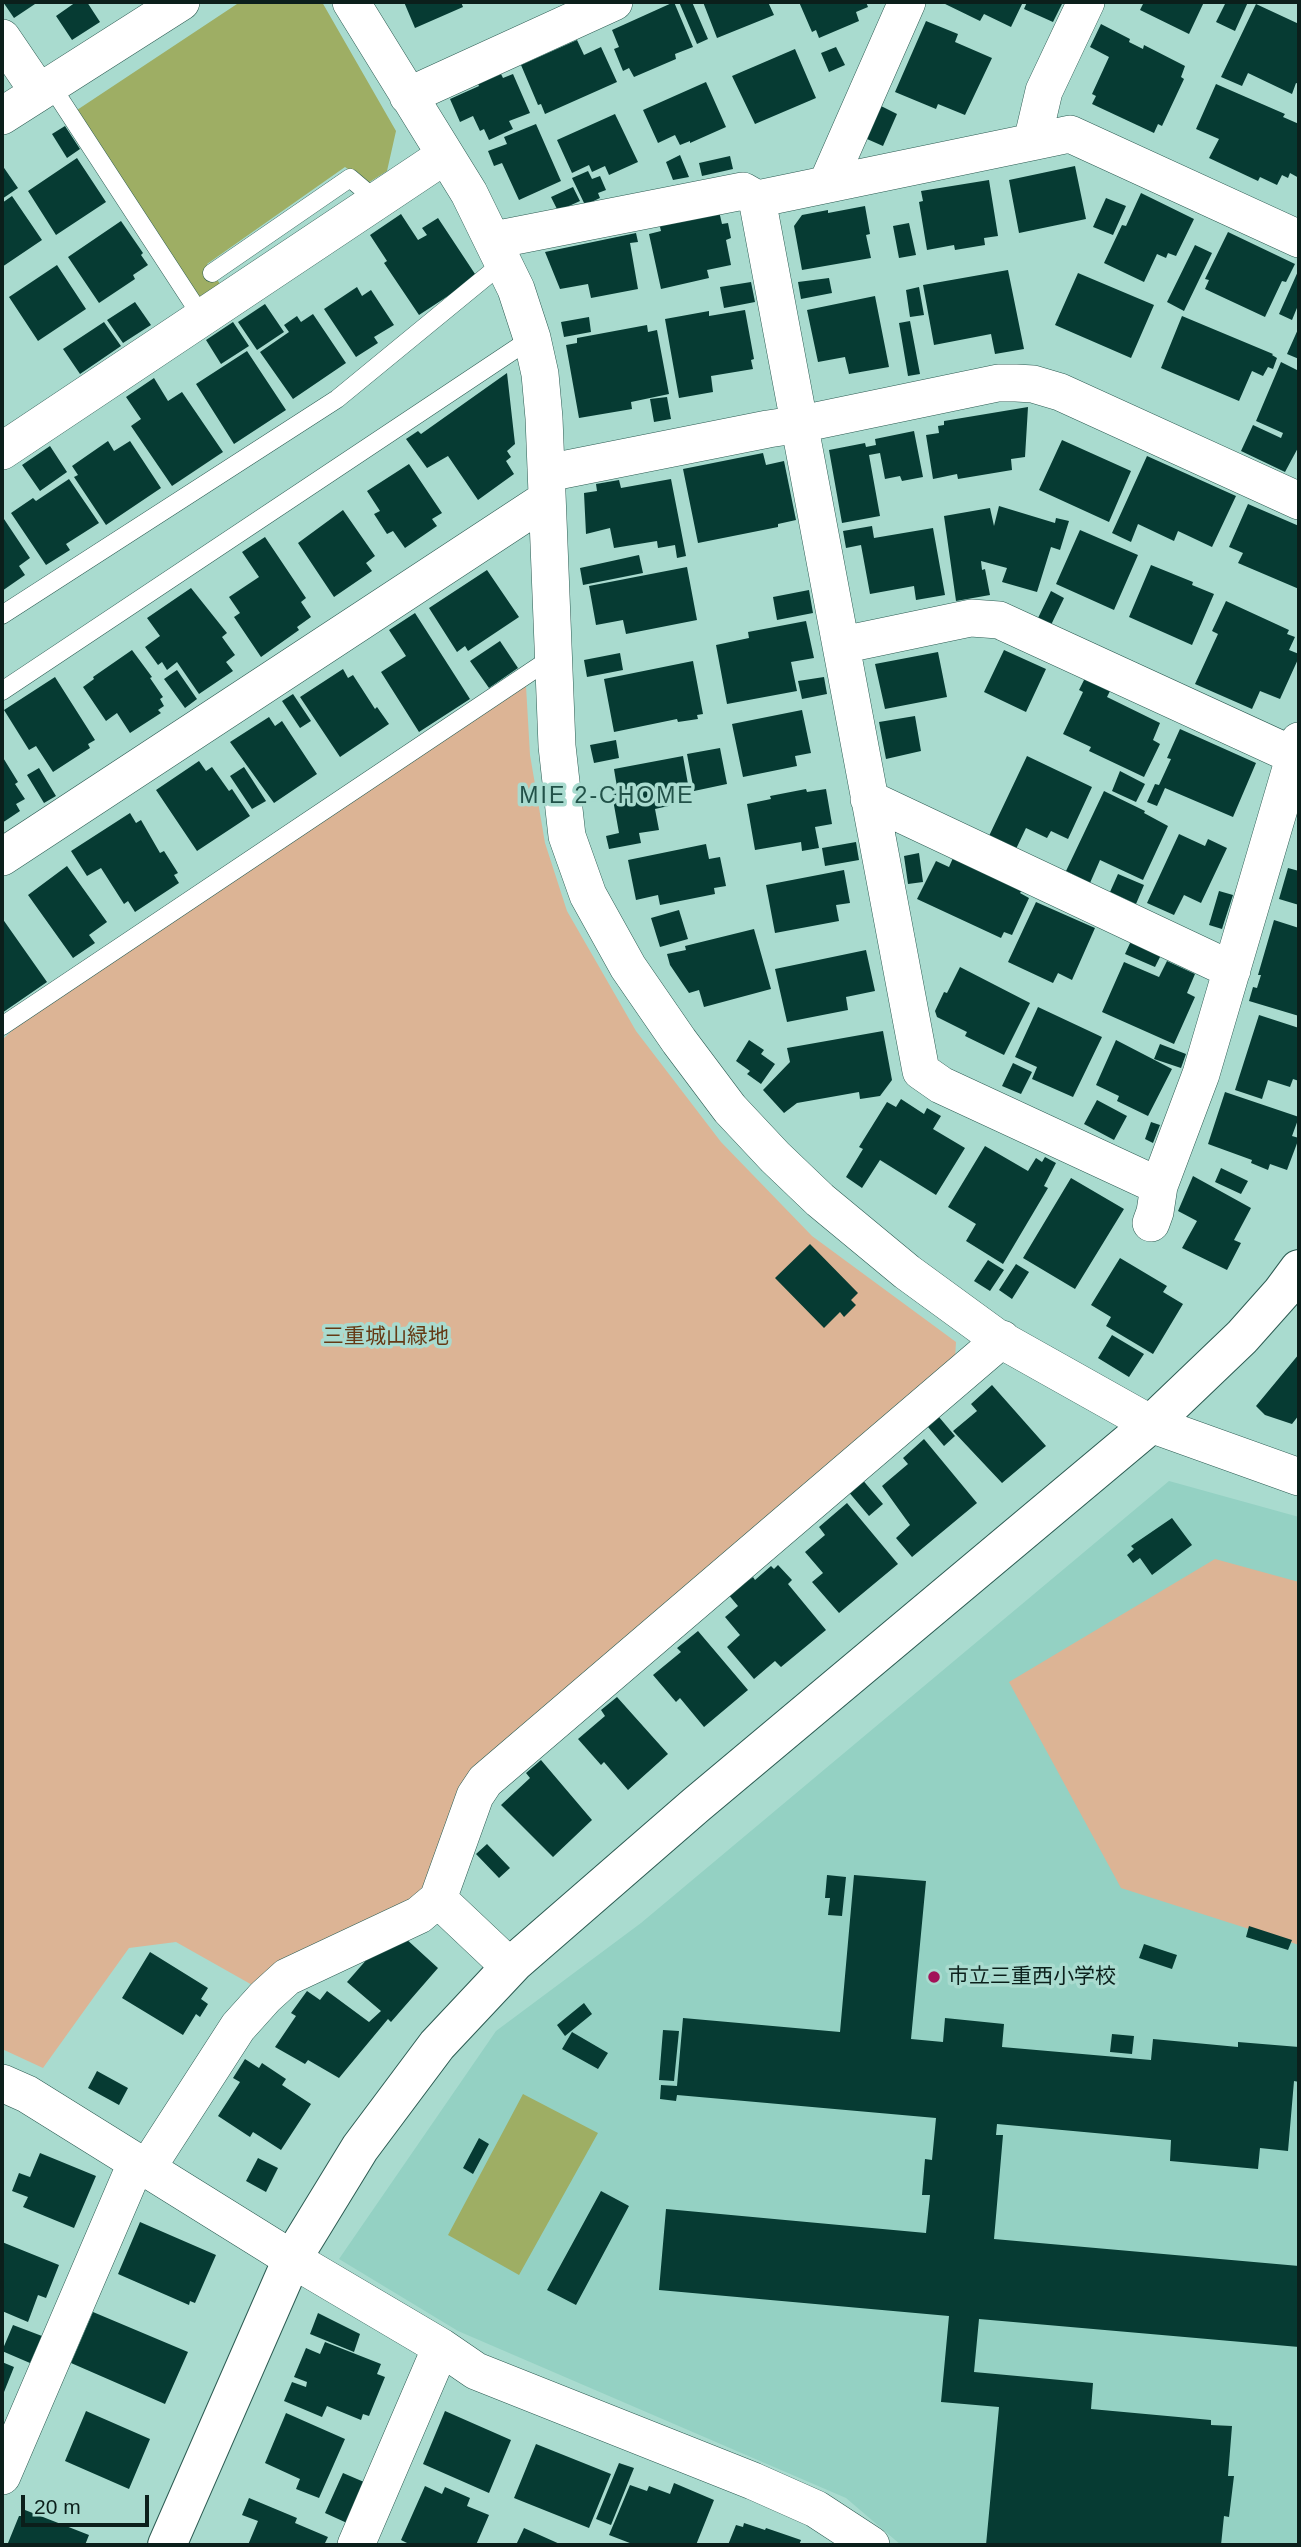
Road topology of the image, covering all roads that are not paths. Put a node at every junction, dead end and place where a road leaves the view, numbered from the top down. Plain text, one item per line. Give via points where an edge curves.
1 (181, 2) edge
2 (351, 2) edge
3 (614, 2) edge
4 (907, 2) edge
5 (1086, 2) edge
6 (2, 38) edge
7 (44, 88) junction
8 (408, 96) junction
9 (2, 116) edge
10 (1032, 142) junction
11 (444, 156) junction
12 (827, 184) junction
13 (757, 199) junction
14 (377, 201) junction
15 (1299, 239) edge
16 (499, 251) junction
17 (212, 272) dead end
18 (202, 317) junction
19 (532, 338) junction
20 (801, 424) junction
21 (2, 452) edge
22 (547, 486) junction
23 (1299, 502) edge
24 (2, 615) edge
25 (842, 645) junction
26 (553, 657) junction
27 (2, 691) edge
28 (1297, 748) edge
29 (869, 799) junction
30 (2, 858) edge
31 (1232, 970) junction
32 (2, 1026) edge
33 (1159, 1186) junction
34 (1151, 1223) dead end
35 (1299, 1269) edge
36 (1002, 1339) junction
37 (1151, 1424) junction
38 (1299, 1477) edge
39 (438, 1899) junction
40 (510, 1967) junction
41 (2, 2083) edge
42 (142, 2164) junction
43 (292, 2259) junction
44 (441, 2347) junction
45 (2, 2476) edge
46 (167, 2545) edge
47 (356, 2545) edge
48 (872, 2545) edge

1 - 7 street
2 - 8 street
3 - 8 street
4 - 12 street
5 - 10 street via 1044,91
6 - 7 street
7 - 9 street
7 - 18 lane
8 - 11 street
10 - 12 street
10 - 15 street via 1070,134
11 - 14 street
11 - 16 street
12 - 13 street
13 - 16 street via 743,191
13 - 20 street
14 - 17 lane via 350,178
14 - 18 street
16 - 19 street
16 - 24 lane via 337,399
18 - 21 street
19 - 22 street via 540,374
19 - 27 lane
20 - 22 street
20 - 23 street via 998,383 1034,384 1060,391
20 - 25 street
22 - 26 street
22 - 30 street
25 - 28 street via 971,618 999,620
25 - 29 street
26 - 32 lane
26 - 36 street via 567,836 588,895 628,967 730,1109 775,1157 907,1272
28 - 31 street
29 - 31 street
29 - 33 street via 921,1071 941,1085
31 - 33 street via 1201,1074
33 - 34 street
35 - 37 street via 1242,1337
36 - 37 street
36 - 39 street via 485,1781 475,1796
37 - 38 street
37 - 40 street
39 - 40 street
39 - 42 street via 419,1915 287,1977 272,1990 238,2026
40 - 43 street via 437,2045 397,2098 360,2148
41 - 42 street
42 - 43 street
42 - 45 street
43 - 44 street
43 - 46 street
44 - 47 street
44 - 48 street via 476,2371 817,2509

